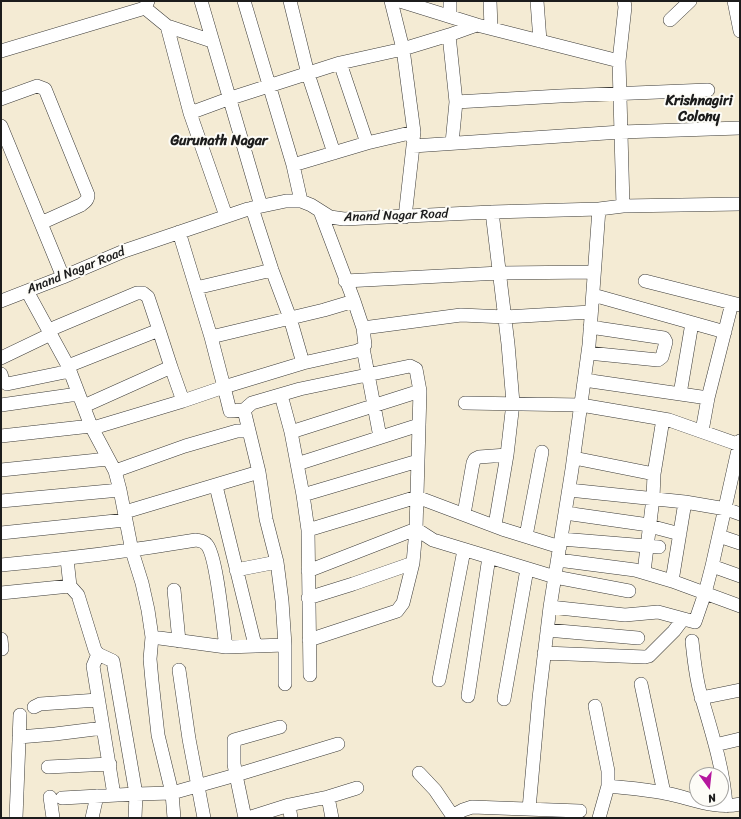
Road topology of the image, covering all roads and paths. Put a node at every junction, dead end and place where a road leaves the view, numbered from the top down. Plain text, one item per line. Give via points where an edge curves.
1 (201, 1) edge
2 (244, 1) edge
3 (290, 1) edge
4 (391, 1) edge
5 (450, 1) edge
6 (490, 1) edge
7 (537, 1) edge
8 (624, 1) edge
9 (690, 1) edge
10 (734, 1) edge
11 (405, 2) edge
12 (147, 5) edge
13 (450, 16) junction
14 (670, 20) dead end
15 (477, 25) junction
16 (167, 26) junction
17 (491, 28) junction
18 (740, 31) edge
19 (449, 35) junction
20 (540, 40) junction
21 (212, 41) junction
22 (403, 49) junction
23 (1, 51) edge
24 (618, 61) junction
25 (340, 63) junction
26 (308, 74) junction
27 (270, 86) junction
28 (708, 90) dead end
29 (620, 94) junction
30 (1, 98) edge
31 (228, 99) junction
32 (456, 102) junction
33 (190, 114) junction
34 (1, 126) edge
35 (740, 128) edge
36 (414, 132) junction
37 (621, 132) junction
38 (367, 143) junction
39 (452, 143) junction
40 (413, 146) junction
41 (334, 153) junction
42 (293, 165) junction
43 (301, 200) junction
44 (740, 204) edge
45 (623, 206) junction
46 (257, 207) junction
47 (599, 209) junction
48 (320, 211) junction
49 (492, 212) junction
50 (226, 216) junction
51 (404, 217) junction
52 (41, 223) junction
53 (179, 232) junction
54 (272, 270) junction
55 (594, 272) junction
56 (500, 274) junction
57 (63, 277) junction
58 (345, 281) junction
59 (645, 281) dead end
60 (196, 288) junction
61 (27, 290) junction
62 (593, 295) junction
63 (1, 301) edge
64 (354, 301) junction
65 (736, 304) edge
66 (591, 312) junction
67 (505, 317) junction
68 (290, 318) junction
69 (692, 323) junction
70 (363, 328) junction
71 (590, 328) junction
72 (159, 330) junction
73 (50, 332) junction
74 (725, 332) junction
75 (211, 337) junction
76 (363, 348) junction
77 (588, 353) junction
78 (1, 358) edge
79 (303, 363) junction
80 (171, 367) junction
81 (69, 369) junction
82 (1, 374) edge
83 (367, 375) junction
84 (584, 380) junction
85 (224, 387) junction
86 (420, 391) junction
87 (78, 394) junction
88 (680, 394) junction
89 (281, 395) junction
90 (708, 398) junction
91 (183, 401) junction
92 (465, 403) dead end
93 (512, 404) junction
94 (1, 405) edge
95 (375, 405) junction
96 (84, 406) junction
97 (581, 406) junction
98 (244, 410) junction
99 (663, 419) junction
100 (419, 425) junction
101 (92, 427) junction
102 (249, 431) junction
103 (702, 431) junction
104 (291, 432) junction
105 (1, 436) edge
106 (380, 437) junction
107 (740, 441) edge
108 (740, 445) edge
109 (542, 452) dead end
110 (507, 455) junction
111 (574, 458) junction
112 (108, 459) junction
113 (418, 460) junction
114 (297, 464) junction
115 (1, 470) edge
116 (115, 471) junction
117 (259, 472) junction
118 (654, 474) junction
119 (736, 480) edge
120 (216, 486) junction
121 (120, 490) junction
122 (569, 490) junction
123 (303, 496) junction
124 (417, 497) junction
125 (653, 498) junction
126 (1, 501) edge
127 (685, 502) junction
128 (726, 510) junction
129 (464, 514) junction
130 (565, 514) junction
131 (740, 514) edge
132 (125, 516) junction
133 (495, 525) junction
134 (650, 526) junction
135 (416, 529) junction
136 (308, 530) junction
137 (1, 533) edge
138 (680, 534) junction
139 (526, 536) junction
140 (719, 536) junction
141 (740, 543) edge
142 (653, 547) junction
143 (559, 549) junction
144 (464, 550) junction
145 (132, 551) junction
146 (489, 557) junction
147 (67, 559) junction
148 (277, 562) junction
149 (413, 563) junction
150 (1, 565) edge
151 (712, 566) junction
152 (527, 569) junction
153 (236, 570) junction
154 (308, 571) junction
155 (644, 572) junction
156 (740, 576) edge
157 (555, 577) junction
158 (672, 581) junction
159 (70, 586) junction
160 (174, 590) dead end
161 (629, 591) dead end
162 (1, 593) edge
163 (705, 593) junction
164 (308, 598) junction
165 (740, 606) edge
166 (550, 607) junction
167 (683, 619) junction
168 (547, 630) junction
169 (638, 638) dead end
170 (309, 640) junction
171 (179, 641) junction
172 (692, 641) dead end
173 (255, 645) junction
174 (285, 645) junction
175 (151, 647) junction
176 (226, 647) junction
177 (544, 653) junction
178 (98, 654) junction
179 (179, 670) dead end
180 (310, 676) dead end
181 (439, 680) dead end
182 (285, 684) dead end
183 (641, 684) dead end
184 (740, 690) edge
185 (468, 696) dead end
186 (701, 698) junction
187 (504, 699) dead end
188 (98, 700) junction
189 (595, 706) dead end
190 (34, 707) dead end
191 (20, 715) dead end
192 (280, 726) dead end
193 (103, 728) junction
194 (19, 737) junction
195 (740, 739) edge
196 (338, 744) dead end
197 (714, 745) junction
198 (110, 764) junction
199 (48, 767) dead end
200 (719, 767) edge
201 (419, 773) dead end
202 (236, 775) junction
203 (198, 787) junction
204 (357, 788) dead end
205 (607, 788) junction
206 (172, 793) junction
207 (664, 793) junction
208 (136, 794) junction
209 (114, 795) junction
210 (97, 796) junction
211 (328, 797) junction
212 (689, 799) edge
213 (740, 804) edge
214 (288, 805) junction
215 (529, 805) junction
216 (729, 807) edge
217 (580, 811) dead end
218 (600, 816) edge
219 (453, 817) edge
220 (16, 818) edge
221 (53, 818) edge
222 (92, 818) edge
223 (135, 818) edge
224 (174, 818) edge
225 (204, 818) edge
226 (247, 818) edge
227 (291, 818) edge
228 (332, 818) edge

1 - 21 street
2 - 27 street
3 - 26 street
4 - 22 street
5 - 13 street
6 - 17 street
7 - 20 street
8 - 24 street
9 - 14 street
10 - 18 street
11 - 13 street
12 - 16 street
12 - 23 street
13 - 15 street
15 - 17 street
15 - 19 street
16 - 21 street
16 - 33 street
17 - 20 street
19 - 22 street
19 - 32 street
20 - 24 street
21 - 31 street
22 - 25 street
22 - 36 street
24 - 29 street
25 - 26 street
25 - 38 street
26 - 27 street
26 - 41 street
27 - 31 street
27 - 42 street
28 - 29 street
29 - 32 street
29 - 37 street
30 - 52 street via 37,86 44,89 88,195 86,202 81,205
31 - 33 street
31 - 46 street
32 - 39 street
33 - 50 street
34 - 52 street
35 - 37 street
36 - 38 street
36 - 40 street
37 - 39 street
37 - 45 street
38 - 41 street
39 - 40 street
40 - 51 street
41 - 42 street
42 - 43 street
43 - 46 street, Anand Nagar Road
43 - 48 street, Anand Nagar Road
44 - 45 street, Anand Nagar Road
45 - 47 street, Anand Nagar Road
46 - 50 street, Anand Nagar Road
46 - 54 street
47 - 49 street, Anand Nagar Road
47 - 55 street
48 - 51 street, Anand Nagar Road via 330,217 344,219
48 - 58 street
49 - 51 street, Anand Nagar Road
49 - 56 street
50 - 53 street, Anand Nagar Road
52 - 57 street
53 - 57 street, Anand Nagar Road via 124,251
53 - 60 street
54 - 60 street
54 - 68 street
55 - 56 street
55 - 62 street
56 - 58 street
56 - 67 street
57 - 61 street, Anand Nagar Road
58 - 64 street
59 - 65 street
60 - 75 street
61 - 63 street, Anand Nagar Road
61 - 73 street
62 - 66 street
62 - 69 street
64 - 68 street
64 - 70 street
65 - 74 street
66 - 67 street
66 - 71 street
67 - 70 street via 461,315
67 - 93 street
68 - 75 street
68 - 79 street
69 - 74 street
69 - 88 street
70 - 76 street
71 - 77 street
71 - 77 street via 664,338 666,342 662,357 658,360
72 - 73 street via 148,297 137,293
72 - 80 street
72 - 81 street
73 - 78 street
73 - 81 street
74 - 90 street
75 - 85 street
76 - 79 street
76 - 83 street
77 - 84 street
79 - 85 street
80 - 91 street
80 - 96 street
81 - 82 street via 7,384
81 - 87 street
83 - 86 street via 414,367
83 - 89 street
83 - 95 street
84 - 88 street
84 - 97 street
85 - 91 street
85 - 98 street via 230,411
86 - 95 street
86 - 100 street
87 - 94 street
87 - 96 street
88 - 90 street
89 - 98 street via 252,403
89 - 104 street
90 - 103 street
91 - 101 street
92 - 93 street
93 - 97 street
93 - 110 street
95 - 104 street
95 - 106 street
96 - 101 street
97 - 99 street
97 - 111 street
98 - 102 street
99 - 103 street
99 - 118 street
100 - 106 street
100 - 113 street
101 - 105 street
101 - 112 street
102 - 116 street via 237,431 185,446
102 - 117 street
103 - 108 street
104 - 114 street
106 - 114 street
107 - 108 street
108 - 119 street
109 - 139 street
110 - 129 street via 479,457 473,463
110 - 133 street
111 - 118 street
111 - 122 street
112 - 115 street
112 - 116 street
113 - 123 street
113 - 124 street
114 - 123 street
116 - 121 street
117 - 120 street
117 - 148 street via 266,519
118 - 125 street
119 - 128 street
120 - 132 street
120 - 153 street
121 - 126 street
121 - 132 street
122 - 125 street
122 - 130 street
123 - 136 street
124 - 129 street
124 - 135 street
124 - 136 street
125 - 127 street
125 - 134 street
127 - 128 street
127 - 138 street
128 - 131 street
128 - 140 street
129 - 133 street
130 - 134 street
130 - 143 street
132 - 137 street
132 - 145 street
133 - 139 street
134 - 138 street
134 - 142 street
135 - 144 street via 433,540
135 - 149 street
135 - 154 street
136 - 154 street
138 - 158 street
139 - 143 street
140 - 141 street
140 - 151 street
142 - 143 street
142 - 155 street
143 - 155 street
143 - 157 street
144 - 146 street
144 - 181 street
145 - 147 street
145 - 175 street via 142,583
145 - 176 street via 196,540 208,545 214,566
146 - 152 street
146 - 185 street
147 - 150 street
147 - 159 street
148 - 153 street
148 - 174 street
149 - 164 street
149 - 170 street via 403,603 397,611
151 - 156 street
151 - 163 street
152 - 157 street
152 - 187 street
153 - 173 street
154 - 164 street
155 - 158 street
157 - 161 street
157 - 166 street
158 - 163 street
159 - 162 street
159 - 178 street via 78,595
160 - 171 street
163 - 165 street
163 - 167 street via 695,622
164 - 170 street
166 - 167 street via 629,615 658,612
166 - 168 street
167 - 177 street via 674,631 645,657
168 - 169 street
168 - 177 street
170 - 180 street
171 - 175 street
171 - 176 street
172 - 186 street
173 - 174 street
173 - 176 street
174 - 182 street
175 - 206 street via 158,735
177 - 215 street
178 - 188 street via 92,666
178 - 208 street via 113,661
179 - 203 street
183 - 207 street
184 - 186 street
186 - 197 street
188 - 190 street via 40,704
188 - 193 street
189 - 205 street via 608,771
191 - 194 street
192 - 202 street via 234,740
193 - 194 street
193 - 198 street
194 - 220 street
195 - 197 street
196 - 202 street
197 - 200 street
198 - 199 street
198 - 209 street
201 - 219 street via 435,790
202 - 203 street
202 - 226 street
203 - 206 street
203 - 225 street
204 - 211 street
205 - 207 street
205 - 218 street
206 - 208 street
206 - 224 street
207 - 212 street
208 - 209 street
208 - 223 street
209 - 210 street
210 - 221 street via 56,798
210 - 222 street
211 - 214 street
211 - 228 street
213 - 216 street
214 - 226 street
214 - 227 street
215 - 217 street
215 - 219 street via 472,807

